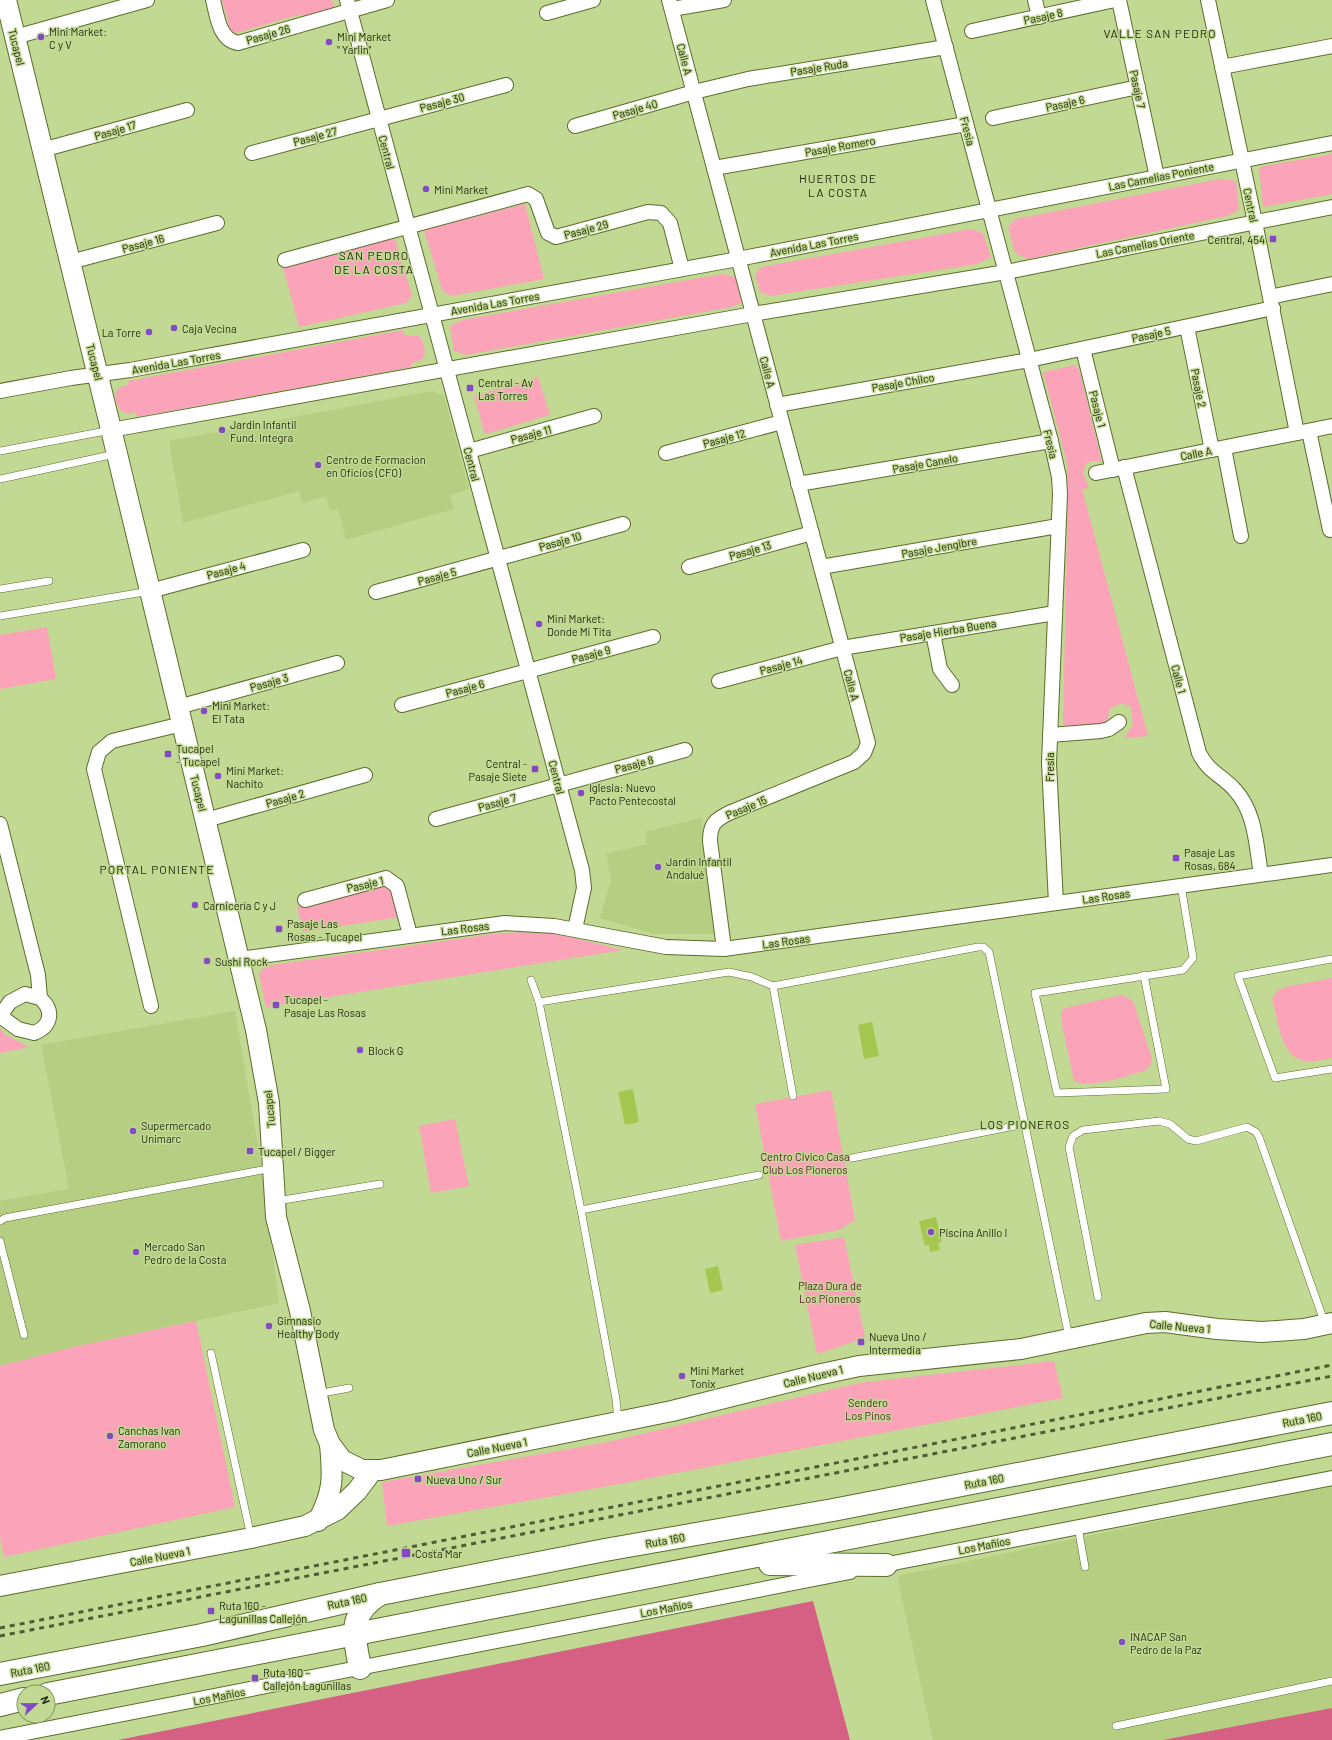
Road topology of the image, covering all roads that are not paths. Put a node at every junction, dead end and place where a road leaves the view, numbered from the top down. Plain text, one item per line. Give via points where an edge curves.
1 (6, 0) edge
2 (147, 0) edge
3 (213, 0) edge
4 (387, 0) edge
5 (594, 0) edge
6 (724, 0) edge
7 (933, 0) edge
8 (1035, 0) edge
9 (1115, 0) edge
10 (1120, 0) edge
11 (1208, 0) edge
12 (671, 4) edge
13 (348, 5) edge
14 (547, 13) dead end
15 (1039, 17) junction
16 (972, 31) dead end
17 (15, 37) junction
18 (1332, 46) edge
19 (946, 47) junction
20 (1222, 67) junction
21 (506, 85) dead end
22 (1138, 87) junction
23 (694, 92) junction
24 (187, 110) dead end
25 (992, 118) dead end
26 (378, 119) junction
27 (966, 124) junction
28 (576, 126) dead end
29 (1332, 143) edge
30 (42, 150) junction
31 (252, 153) dead end
32 (1242, 160) junction
33 (714, 168) junction
34 (1157, 177) junction
35 (1332, 207) edge
36 (989, 210) junction
37 (1255, 222) junction
38 (217, 223) dead end
39 (407, 226) junction
40 (738, 259) junction
41 (285, 260) dead end
42 (70, 262) junction
43 (682, 269) junction
44 (1006, 272) junction
45 (1332, 284) edge
46 (1271, 303) junction
47 (431, 314) junction
48 (753, 314) junction
49 (1187, 326) junction
50 (1083, 349) junction
51 (1029, 360) junction
52 (446, 369) junction
53 (98, 375) junction
54 (0, 391) edge
55 (777, 404) junction
56 (594, 416) dead end
57 (782, 422) junction
58 (1332, 426) edge
59 (111, 430) junction
60 (1303, 432) junction
61 (1051, 441) junction
62 (1218, 449) junction
63 (0, 451) edge
64 (469, 451) junction
65 (666, 453) dead end
66 (117, 454) junction
67 (1118, 469) junction
68 (1096, 473) dead end
69 (0, 480) edge
70 (798, 484) junction
71 (623, 524) dead end
72 (1058, 526) junction
73 (1330, 530) dead end
74 (812, 533) junction
75 (1241, 536) dead end
76 (302, 550) dead end
77 (498, 559) junction
78 (689, 567) dead end
79 (820, 567) junction
80 (49, 581) dead end
81 (0, 589) edge
82 (150, 591) junction
83 (376, 592) dead end
84 (1055, 613) junction
85 (0, 616) edge
86 (933, 633) junction
87 (653, 637) dead end
88 (842, 648) junction
89 (337, 663) dead end
90 (528, 671) junction
91 (719, 681) dead end
92 (952, 685) dead end
93 (402, 705) dead end
94 (180, 716) junction
95 (1119, 722) dead end
96 (1050, 735) junction
97 (868, 743) joint
98 (685, 750) dead end
99 (365, 775) dead end
100 (559, 785) junction
101 (436, 819) dead end
102 (206, 820) junction
103 (0, 824) edge
104 (1332, 865) edge
105 (1261, 874) junction
106 (1182, 885) junction
107 (305, 900) dead end
108 (1056, 903) junction
109 (575, 929) junction
110 (410, 935) junction
111 (724, 949) junction
112 (239, 959) junction
113 (1332, 959) edge
114 (1144, 975) junction
115 (531, 980) dead end
116 (773, 986) junction
117 (40, 998) junction
118 (539, 1002) junction
119 (151, 1006) dead end
120 (0, 1016) edge
121 (1332, 1070) edge
122 (793, 1096) dead end
123 (1025, 1124) junction
124 (852, 1158) dead end
125 (273, 1168) junction
126 (759, 1175) dead end
127 (380, 1184) dead end
128 (275, 1202) junction
129 (581, 1210) junction
130 (0, 1221) edge
131 (0, 1241) edge
132 (1098, 1297) dead end
133 (1329, 1324) edge
134 (24, 1335) dead end
135 (1070, 1339) junction
136 (211, 1353) dead end
137 (349, 1388) dead end
138 (315, 1394) junction
139 (1332, 1413) edge
140 (619, 1423) junction
141 (330, 1444) junction
142 (1332, 1444) edge
143 (372, 1471) junction
144 (1332, 1478) edge
145 (318, 1521) junction
146 (1078, 1527) junction
147 (251, 1538) junction
148 (723, 1563) junction
149 (886, 1565) junction
150 (1085, 1567) dead end
151 (0, 1586) edge
152 (380, 1594) junction
153 (353, 1634) junction
154 (360, 1668) junction
155 (0, 1674) edge
156 (1332, 1681) edge
157 (56, 1692) edge
158 (16, 1701) edge
159 (0, 1705) edge
160 (1116, 1726) dead end
161 (0, 1738) edge

1 - 17 main road, Tucapel
2 - 17 street
3 - 13 street, Pasaje 26 via 223,35 238,43
4 - 13 street, Pasaje 26
5 - 14 street
6 - 12 street
7 - 19 street, Fresia
8 - 15 street
9 - 15 street, Pasaje 8
10 - 22 street, Pasaje 7
11 - 20 street, Central
12 - 23 street, Calle A
13 - 26 street, Central
15 - 16 street, Pasaje 8
17 - 30 main road, Tucapel
18 - 20 street
19 - 23 street, Pasaje Ruda via 748,79
19 - 27 street, Fresia
20 - 32 street, Central
21 - 26 street, Pasaje 30
22 - 25 street, Pasaje 6
22 - 34 street, Pasaje 7
23 - 28 street, Pasaje 40
23 - 33 street, Calle A
24 - 30 street, Pasaje 17
26 - 31 street, Pasaje 27
26 - 39 street, Central
27 - 33 street, Pasaje Romero
27 - 36 street, Fresia
29 - 32 street, Las Camelias Poniente
30 - 42 main road, Tucapel
32 - 34 street, Las Camelias Poniente
32 - 37 street, Central
33 - 40 street, Calle A
34 - 36 street, Las Camelias Poniente
35 - 37 street, Las Camelias Oriente
36 - 40 street, Avenida Las Torres
36 - 44 street, Fresia
37 - 44 street, Las Camelias Oriente
37 - 46 street, Central
38 - 42 street, Pasaje 16
39 - 41 street
39 - 43 street, Pasaje 29 via 528,194 536,199 548,233 556,237 657,211 665,215 670,223
39 - 47 street, Central
40 - 43 street, Avenida Las Torres
40 - 48 street, Calle A
42 - 53 main road, Tucapel
43 - 47 street, Avenida Las Torres
44 - 48 street
44 - 51 street, Fresia
45 - 46 street, Pasaje 5
46 - 49 street, Pasaje 5
46 - 60 street, Central
47 - 52 street, Central
47 - 53 street, Avenida Las Torres
48 - 52 street
48 - 55 street, Calle A
49 - 50 street, Pasaje 5
49 - 62 street, Pasaje 2
50 - 51 street, Pasaje 5
50 - 67 street, Pasaje 1
51 - 55 street, Pasaje Chilco
51 - 61 street, Fresia
52 - 59 street
52 - 64 street, Central
53 - 54 street, Avenida Las Torres
53 - 59 main road, Tucapel
55 - 57 street, Calle A
56 - 64 street, Pasaje 11
57 - 65 street, Pasaje 12
57 - 70 street, Calle A
58 - 60 street, Calle A
59 - 63 lane
59 - 66 main road, Tucapel
60 - 62 street, Calle A
60 - 73 street, Central
61 - 70 street, Pasaje Canelo
61 - 72 street, Fresia via 1058,477
62 - 67 street, Calle A
62 - 75 street, Pasaje 2
64 - 77 street, Central
66 - 69 lane
66 - 82 main road, Tucapel
67 - 68 street, Calle A
67 - 105 street, Calle 1 via 1198,749 1208,767 1234,788 1246,805 1253,824
70 - 74 street, Calle A
71 - 77 street, Pasaje 10
72 - 79 street, Pasaje Jengibre
72 - 84 street, Fresia
74 - 78 street, Pasaje 13
74 - 79 street, Calle A
76 - 82 street, Pasaje 4
77 - 83 street, Pasaje 5
77 - 90 street, Central
79 - 88 street, Calle A
80 - 81 lane
82 - 85 lane
82 - 94 main road, Tucapel
84 - 86 street, Pasaje Hierba Buena
84 - 96 street, Fresia
86 - 88 street, Pasaje Hierba Buena
86 - 92 street via 940,669
87 - 90 street, Pasaje 9
88 - 91 street, Pasaje 14
88 - 97 street, Calle A
89 - 94 street, Pasaje 3
90 - 93 street, Pasaje 6
90 - 100 street, Central
94 - 102 main road, Tucapel
94 - 119 street via 112,741 99,752 94,769
95 - 96 street via 1101,731
96 - 108 street, Fresia via 1049,797
97 - 111 street, Pasaje 15 via 864,753 854,762 729,813 713,823 710,840
98 - 100 street, Pasaje 8
99 - 102 street, Pasaje 2
100 - 101 street, Pasaje 7
100 - 109 street, Central via 584,876 584,888
102 - 112 main road, Tucapel
103 - 117 street via 38,975
104 - 105 street, Las Rosas
105 - 106 street, Las Rosas
106 - 108 street, Las Rosas
106 - 114 lane via 1192,958 1183,970
107 - 110 street, Pasaje 1 via 386,878 397,886
108 - 111 street, Las Rosas
109 - 110 street, Las Rosas via 505,923
109 - 111 street, Las Rosas via 666,947
110 - 112 street, Las Rosas
112 - 125 main road, Tucapel via 265,1078
113 - 121 lane via 1238,976 1275,1078
114 - 114 lane via 1035,993 1057,1093 1166,1089
115 - 118 lane
116 - 118 lane via 752,977 729,972
116 - 122 lane
116 - 123 lane via 978,947 987,949
117 - 120 street via 31,994 20,996 10,1002
117 - 120 street via 50,1012 48,1023 39,1031 23,1032
118 - 129 lane
123 - 124 lane
123 - 135 lane
125 - 128 main road, Tucapel
125 - 130 lane
126 - 129 lane
127 - 128 lane
128 - 138 main road, Tucapel via 280,1236 300,1311
129 - 140 lane
131 - 134 lane
132 - 133 lane via 1069,1147 1073,1136 1083,1130 1154,1121 1170,1124 1184,1137 1196,1141 1247,1127 1259,1137
133 - 135 main road, Calle Nueva 1 via 1304,1329 1262,1332 1146,1322
135 - 140 main road, Calle Nueva 1 via 1021,1349 859,1366
136 - 147 lane
137 - 138 lane
138 - 141 main road, Tucapel
139 - 152 highway, Ruta 160 via 833,1510 605,1550
140 - 143 main road, Calle Nueva 1
141 - 143 main road, Tucapel via 342,1460 355,1468
141 - 145 main road via 331,1492
142 - 148 highway
143 - 145 main road, Calle Nueva 1 via 345,1503
144 - 146 street, Los Mañíos
145 - 147 main road, Calle Nueva 1
146 - 149 street, Los Mañíos
146 - 150 lane
147 - 151 main road, Calle Nueva 1
148 - 149 highway
148 - 153 highway
149 - 154 street, Los Mañíos
152 - 153 highway via 361,1611
152 - 155 highway, Ruta 160 via 202,1635
153 - 154 highway
153 - 157 highway
154 - 161 street, Los Mañíos
156 - 160 lane
158 - 159 highway

